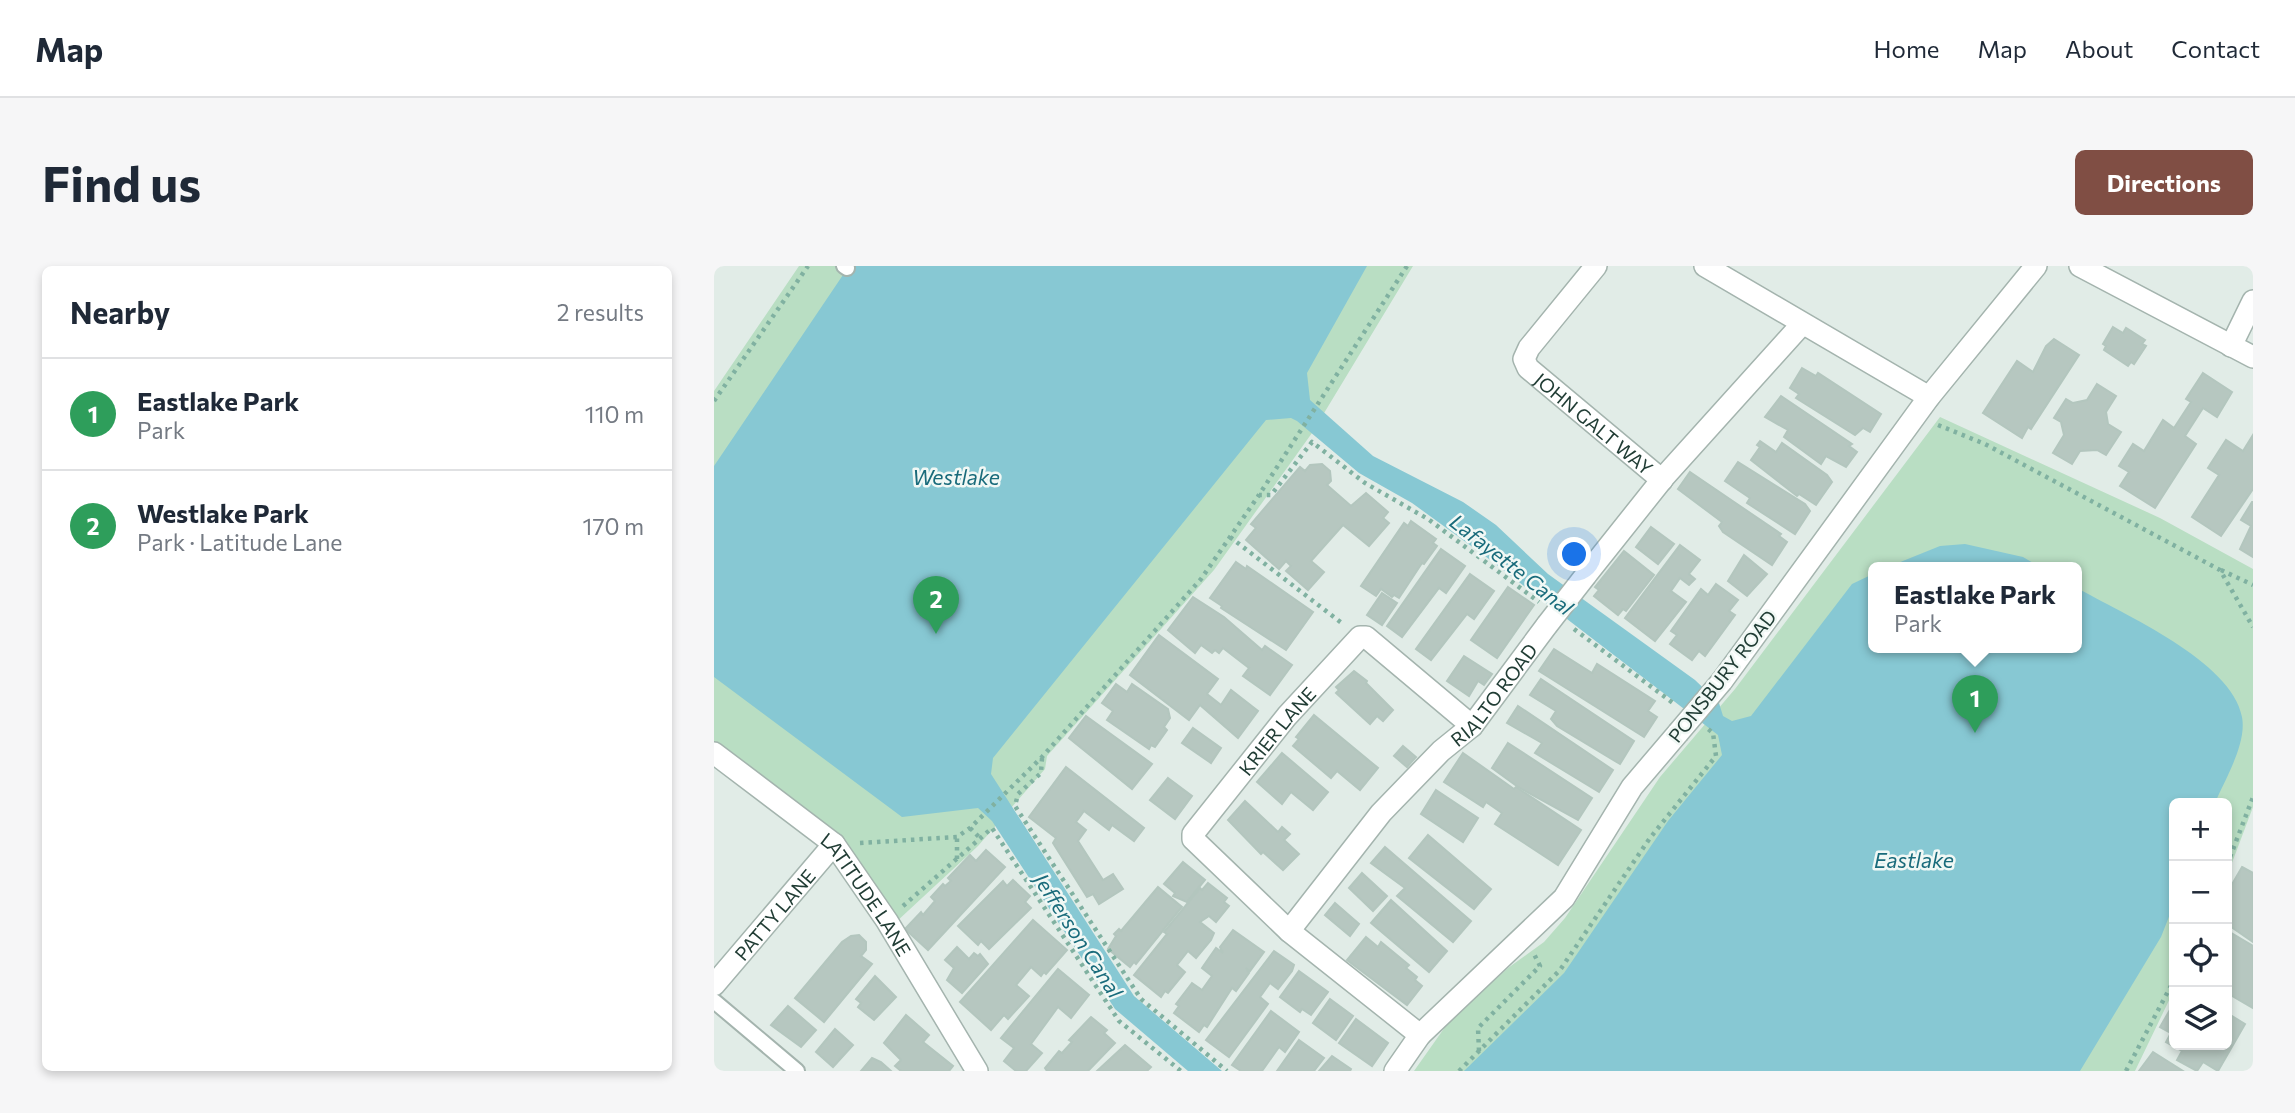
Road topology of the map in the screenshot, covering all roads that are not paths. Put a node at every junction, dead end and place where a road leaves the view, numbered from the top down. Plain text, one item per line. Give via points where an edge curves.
1 (1596, 266) edge
2 (1705, 266) edge
3 (2036, 266) edge
4 (2080, 266) edge
5 (2253, 301) edge
6 (1802, 324) junction
7 (2231, 346) junction
8 (2253, 357) edge
9 (1929, 397) junction
10 (1662, 480) junction
11 (1472, 726) junction
12 (714, 753) edge
13 (834, 845) junction
14 (1289, 931) junction
15 (714, 985) edge
16 (714, 1001) edge
17 (1420, 1035) junction
18 (797, 1071) edge
19 (977, 1071) edge
20 (1395, 1071) edge

1 - 10 street, JOHN GALT WAY via 1524,359 1528,368
2 - 6 street
3 - 9 street, PONSBURY ROAD
4 - 7 street
5 - 7 street
6 - 9 street
6 - 10 street, RIALTO ROAD
7 - 8 street
9 - 17 street, PONSBURY ROAD, bridge via 1722,681 1632,787 1564,898
10 - 11 street, RIALTO ROAD, bridge
11 - 14 street, RIALTO ROAD via 1381,813
11 - 14 street, KRIER LANE via 1366,636 1360,637 1287,716 1193,834
12 - 13 street, LATITUDE LANE
13 - 15 street, PATTY LANE
13 - 19 street, LATITUDE LANE via 887,921
14 - 17 street
16 - 18 lane
17 - 20 street, PONSBURY ROAD

